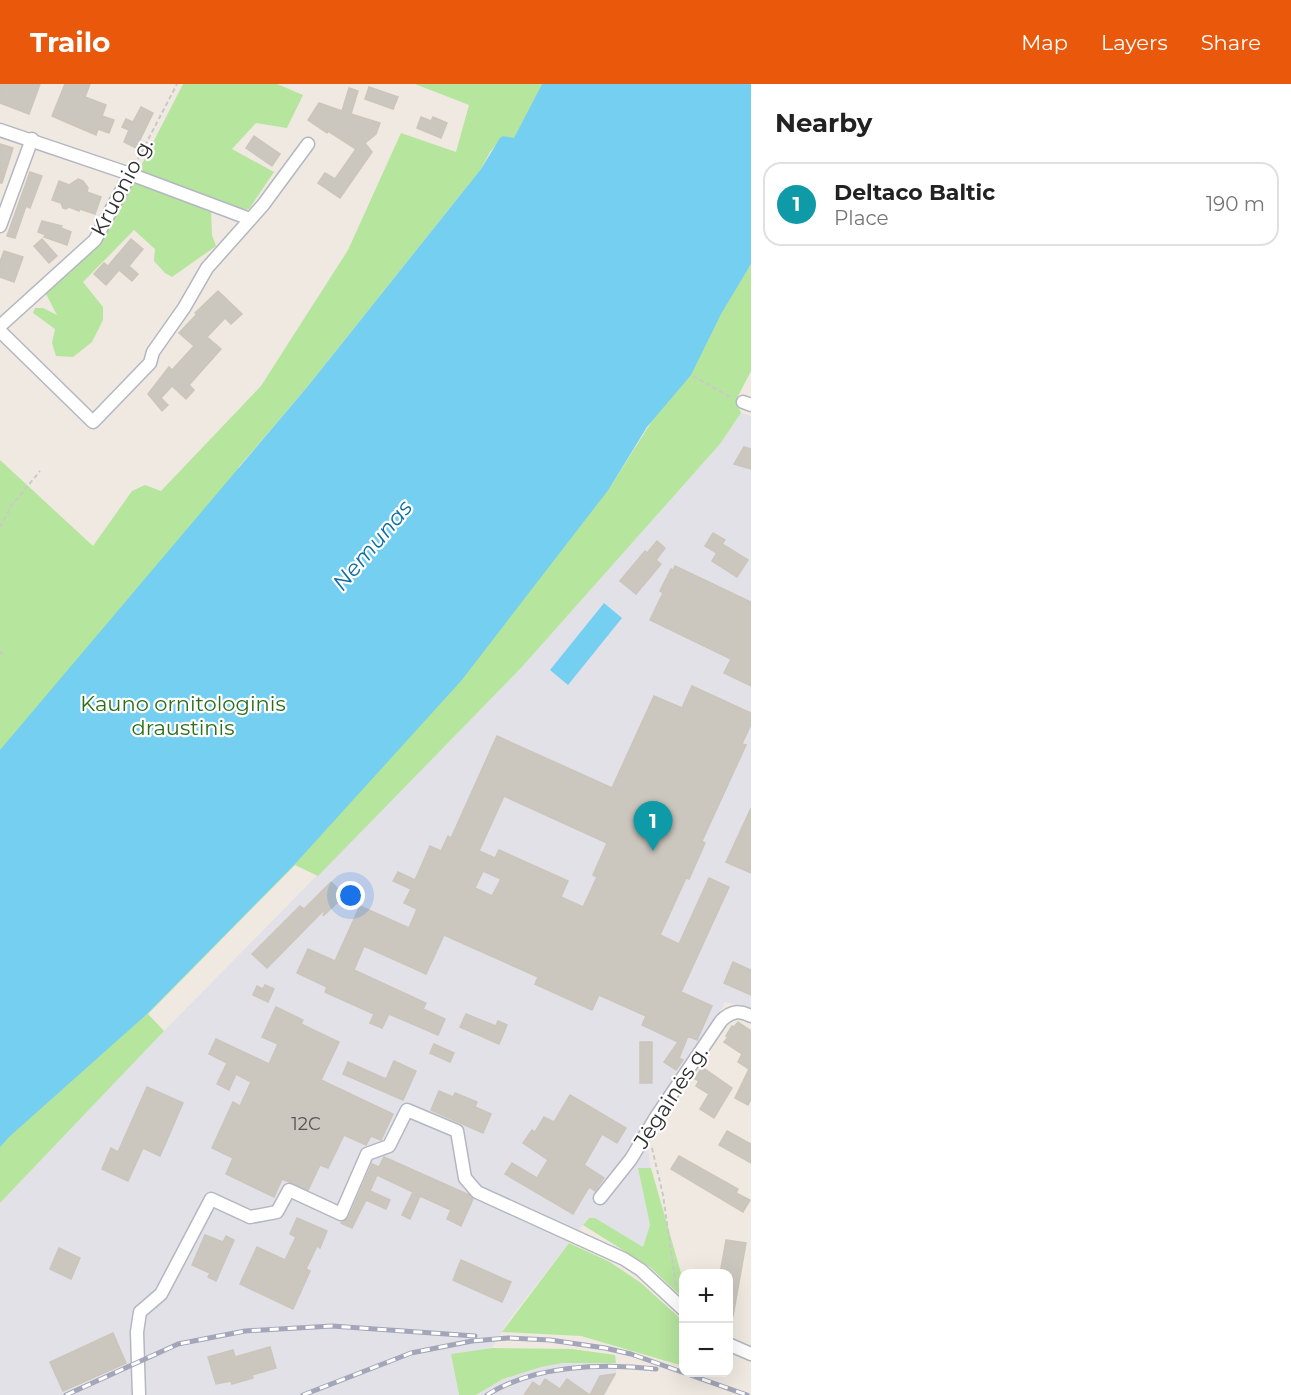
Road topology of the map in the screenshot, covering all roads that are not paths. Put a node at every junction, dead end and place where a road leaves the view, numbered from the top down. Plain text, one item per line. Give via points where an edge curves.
1 (0, 130) edge
2 (32, 140) junction
3 (308, 144) dead end
4 (132, 170) junction
5 (250, 219) junction
6 (0, 226) edge
7 (0, 326) edge
8 (0, 331) edge
9 (751, 1016) edge
10 (600, 1198) dead end
11 (679, 1305) edge
12 (733, 1346) edge
13 (751, 1354) edge
14 (139, 1395) edge

1 - 2 street
2 - 4 street
2 - 6 street
3 - 5 street
4 - 5 street
4 - 7 street, Kruonio g. via 95,240
5 - 8 street via 207,268 153,352 150,363 93,422
9 - 10 street, Jėgainės g. via 736,1012 721,1021 632,1159
11 - 14 street via 624,1258 477,1192 465,1178 457,1131 406,1110 389,1146 367,1154 342,1214 289,1190 277,1212 250,1216 211,1199 161,1294 140,1312
12 - 13 street

